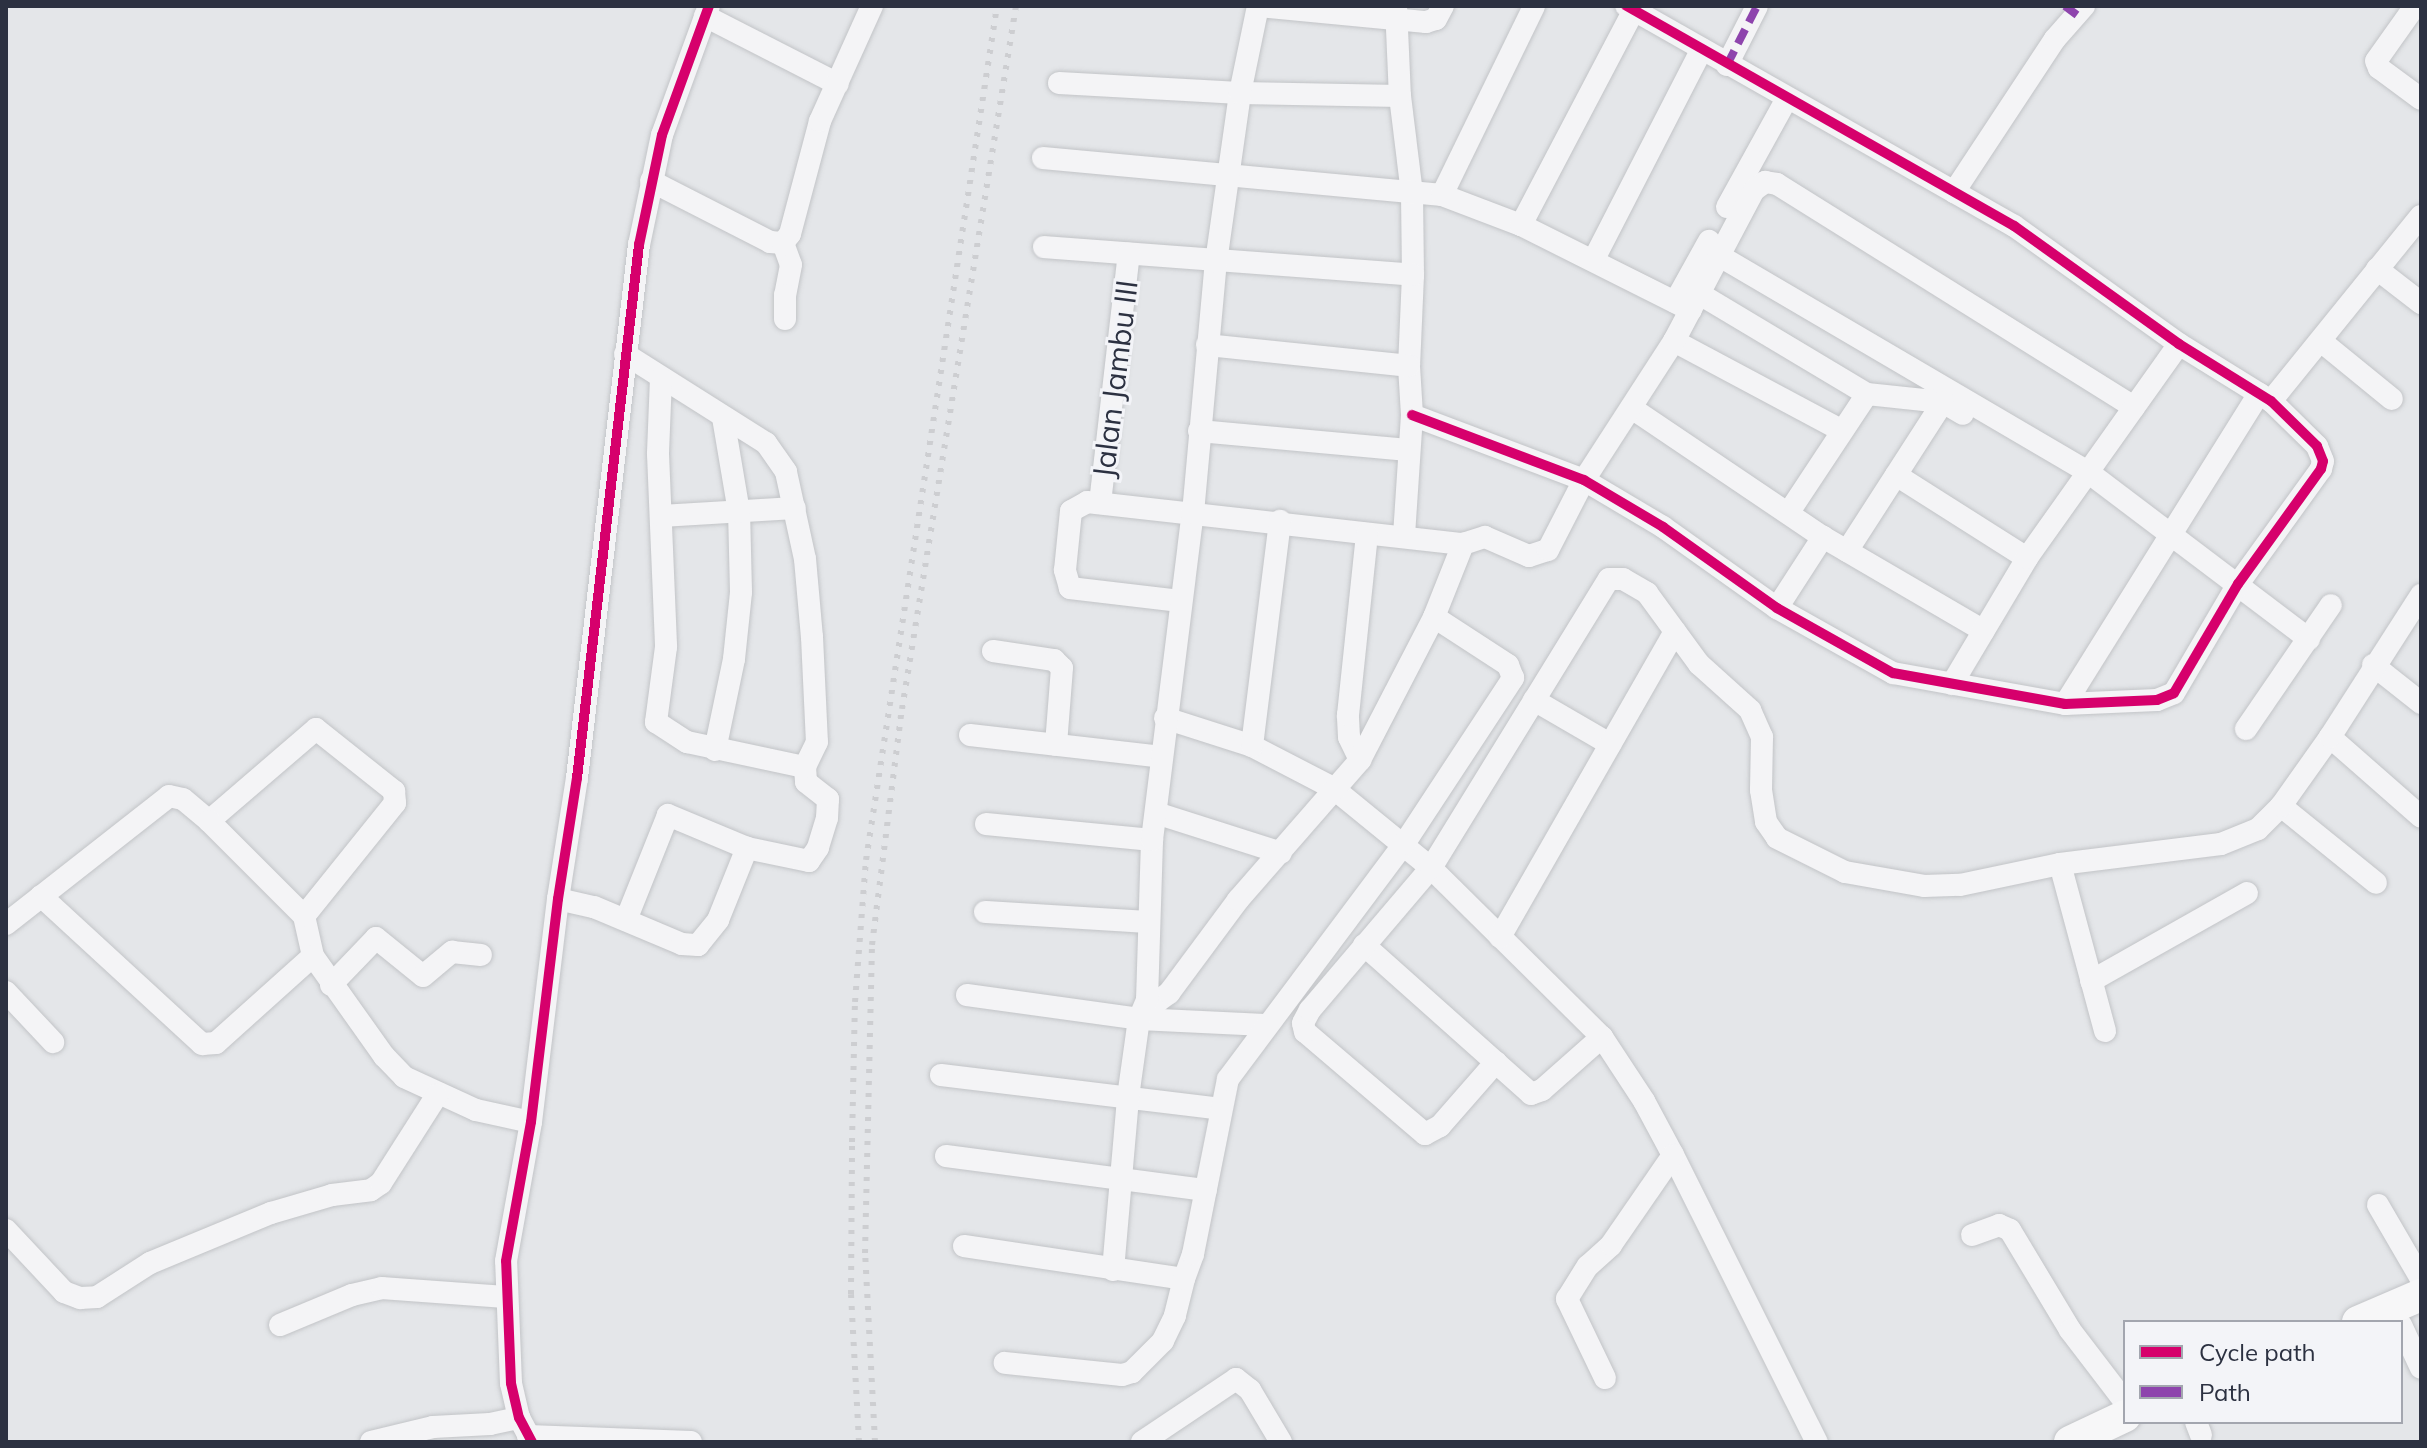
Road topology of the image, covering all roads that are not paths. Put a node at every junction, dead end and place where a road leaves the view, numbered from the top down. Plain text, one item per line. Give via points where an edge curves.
1 (872, 6) edge
2 (1258, 6) edge
3 (1443, 6) edge
4 (1534, 6) edge
5 (1757, 6) edge
6 (2415, 6) edge
7 (1632, 7) edge
8 (2075, 9) edge
9 (707, 11) edge
10 (1397, 12) edge
11 (1702, 49) junction
12 (1727, 65) junction
13 (1059, 83) dead end
14 (838, 84) junction
15 (1240, 93) junction
16 (1400, 96) junction
17 (2421, 99) edge
18 (1786, 100) junction
19 (1043, 158) dead end
20 (1230, 177) junction
21 (651, 181) junction
22 (1954, 192) junction
23 (1412, 194) junction
24 (1442, 195) junction
25 (2421, 216) edge
26 (1521, 225) junction
27 (783, 243) junction
28 (1044, 247) dead end
29 (1129, 254) junction
30 (1718, 255) junction
31 (1594, 259) junction
32 (1216, 262) junction
33 (2377, 269) junction
34 (1413, 275) junction
35 (1688, 302) junction
36 (2421, 303) edge
37 (785, 319) dead end
38 (1674, 341) junction
39 (2322, 342) junction
40 (2179, 344) junction
41 (1207, 345) junction
42 (625, 354) junction
43 (1409, 366) junction
44 (661, 378) junction
45 (1867, 394) junction
46 (2265, 398) junction
47 (2392, 399) dead end
48 (1943, 402) junction
49 (2134, 407) junction
50 (1633, 409) junction
51 (1412, 415) junction
52 (723, 417) junction
53 (1841, 430) junction
54 (1199, 431) junction
55 (1408, 450) junction
56 (1896, 475) junction
57 (2084, 478) junction
58 (1584, 480) junction
59 (1100, 503) junction
60 (795, 508) junction
61 (739, 512) junction
62 (1789, 512) junction
63 (1193, 513) junction
64 (661, 516) junction
65 (1280, 521) junction
66 (2171, 532) junction
67 (1367, 534) junction
68 (1404, 537) junction
69 (1823, 537) junction
70 (1463, 544) junction
71 (1847, 551) junction
72 (2027, 558) junction
73 (2238, 584) junction
74 (1180, 601) junction
75 (2419, 604) edge
76 (2331, 605) dead end
77 (1777, 608) junction
78 (1434, 617) junction
79 (1984, 631) junction
80 (1675, 632) junction
81 (2309, 639) junction
82 (993, 651) dead end
83 (2373, 665) junction
84 (1952, 684) junction
85 (1534, 700) junction
86 (2421, 703) edge
87 (2065, 704) junction
88 (1165, 718) junction
89 (2246, 729) dead end
90 (970, 735) dead end
91 (2330, 737) junction
92 (1610, 744) junction
93 (1056, 745) junction
94 (1252, 746) junction
95 (715, 750) junction
96 (1162, 757) junction
97 (1360, 760) junction
98 (805, 767) junction
99 (1333, 788) junction
100 (2281, 806) junction
101 (1156, 813) junction
102 (2421, 817) edge
103 (209, 821) junction
104 (986, 824) dead end
105 (1152, 840) junction
106 (1404, 844) junction
107 (747, 848) junction
108 (1281, 853) junction
109 (2060, 864) junction
110 (1431, 868) junction
111 (2376, 883) dead end
112 (2247, 893) dead end
113 (41, 896) junction
114 (558, 899) junction
115 (985, 912) dead end
116 (304, 916) junction
117 (626, 920) junction
118 (1149, 922) junction
119 (6, 924) edge
120 (1500, 937) junction
121 (1364, 945) junction
122 (481, 955) dead end
123 (313, 956) junction
124 (2091, 981) junction
125 (331, 985) junction
126 (6, 992) edge
127 (967, 995) dead end
128 (1143, 1009) junction
129 (1265, 1025) junction
130 (2105, 1031) dead end
131 (1602, 1037) junction
132 (53, 1042) dead end
133 (1496, 1062) junction
134 (941, 1075) dead end
135 (437, 1095) junction
136 (1128, 1097) junction
137 (1221, 1109) junction
138 (531, 1122) junction
139 (1673, 1155) junction
140 (946, 1156) dead end
141 (1122, 1177) junction
142 (1206, 1190) junction
143 (2378, 1205) dead end
144 (6, 1230) edge
145 (1972, 1235) dead end
146 (964, 1246) dead end
147 (1113, 1270) junction
148 (1184, 1279) junction
149 (2421, 1279) edge
150 (505, 1297) junction
151 (2404, 1312) edge
152 (2367, 1320) edge
153 (280, 1325) dead end
154 (1005, 1363) dead end
155 (2421, 1368) edge
156 (1605, 1378) dead end
157 (2123, 1399) edge
158 (2123, 1417) edge
159 (526, 1432) edge
160 (371, 1442) edge
161 (691, 1442) edge
162 (1142, 1442) edge
163 (1281, 1442) edge
164 (1817, 1442) edge
165 (2070, 1442) edge

1 - 14 street
2 - 10 street
2 - 15 street
3 - 10 street via 1431,21
4 - 24 street
5 - 12 street
6 - 17 street via 2376,61
7 - 11 street
7 - 26 street
8 - 22 street
9 - 14 street
9 - 21 street
10 - 16 street
11 - 12 street
11 - 31 street
12 - 18 street
13 - 15 street
14 - 27 street via 820,121 790,234
15 - 16 street
15 - 20 street
16 - 23 street
18 - 22 street
18 - 35 street
19 - 20 street
20 - 23 street
20 - 32 street
21 - 27 street via 770,242
21 - 42 street
22 - 40 street via 2014,226
23 - 24 street
23 - 34 street
24 - 26 street
25 - 33 street
26 - 31 street
27 - 37 street via 791,265
28 - 29 street
29 - 32 street
29 - 59 street, Jalan Jambu III
30 - 35 street
30 - 49 street via 1754,190 1765,182 1777,184
30 - 57 street
31 - 35 street
32 - 34 street
32 - 41 street
33 - 36 street
33 - 39 street
34 - 43 street
35 - 38 street
35 - 45 street
38 - 50 street
38 - 53 street
39 - 46 street
39 - 47 street
40 - 46 street
40 - 49 street
41 - 43 street
41 - 54 street
42 - 44 street
42 - 114 street via 577,778
43 - 51 street
44 - 52 street
44 - 64 street
45 - 48 street
45 - 53 street
46 - 66 street
46 - 73 street via 2317,446 2323,461
48 - 56 street
48 - 57 street
49 - 57 street
50 - 58 street
50 - 62 street
51 - 55 street
51 - 58 street
52 - 60 street via 779,457
52 - 61 street
53 - 62 street
54 - 55 street
54 - 63 street
55 - 68 street
56 - 71 street
56 - 72 street
57 - 66 street
57 - 72 street
58 - 70 street via 1554,543 1540,555 1529,556 1485,537
58 - 77 street via 1663,527
59 - 63 street
59 - 74 street via 1087,502 1071,511 1065,570 1070,588
60 - 61 street
60 - 98 street via 812,637 817,742
61 - 64 street
61 - 95 street via 738,632
62 - 69 street
63 - 65 street
63 - 74 street
64 - 95 street via 666,647 656,722 687,742
65 - 67 street
65 - 94 street
66 - 73 street
66 - 87 street
67 - 68 street
67 - 97 street via 1348,715 1349,737
68 - 70 street
69 - 71 street
69 - 77 street
70 - 78 street
71 - 79 street
72 - 79 street
73 - 81 street
73 - 87 street via 2178,688 2166,698
74 - 88 street
75 - 83 street
76 - 81 street
77 - 84 street via 1893,673
78 - 97 street
78 - 106 street via 1508,665 1513,678
79 - 84 street
80 - 85 street via 1647,593 1623,579 1609,579
80 - 92 street
80 - 109 street via 1699,664 1750,710 1762,737 1766,822 1777,838 1845,872 1924,886 1960,885
81 - 89 street
82 - 93 street via 1054,660 1062,668
83 - 86 street
83 - 91 street
84 - 87 street
85 - 92 street
85 - 110 street
88 - 94 street
88 - 96 street
90 - 93 street
91 - 100 street
91 - 102 street
92 - 120 street
93 - 96 street
94 - 99 street
95 - 98 street
96 - 101 street
97 - 99 street
98 - 107 street via 806,782 828,799 814,856 799,861
99 - 106 street
99 - 108 street
100 - 109 street via 2258,829 2221,844
100 - 111 street
101 - 105 street
101 - 108 street
103 - 113 street via 183,799 161,799
103 - 116 street
103 - 116 street via 316,729 394,791 395,803
104 - 105 street
105 - 118 street
106 - 110 street
106 - 129 street
107 - 117 street via 718,920 698,945 682,944
107 - 117 street via 668,815
108 - 128 street via 1238,900 1169,993
109 - 124 street
110 - 120 street
110 - 121 street
112 - 124 street
113 - 119 street
113 - 123 street via 207,1045 216,1043
114 - 117 street
114 - 138 street
115 - 118 street
116 - 123 street
118 - 128 street
120 - 131 street
121 - 133 street
121 - 133 street via 1306,1015 1305,1032 1316,1042 1425,1134 1440,1126
122 - 125 street via 452,952 423,976 378,938
123 - 125 street
124 - 130 street
125 - 135 street via 393,1068
126 - 132 street
127 - 128 street
128 - 129 street
128 - 136 street
129 - 137 street via 1228,1079
131 - 133 street via 1536,1093 1521,1088
131 - 139 street
134 - 136 street
135 - 138 street
135 - 144 street via 381,1183 371,1190 271,1213 150,1263 97,1297 64,1292
136 - 137 street
136 - 141 street
137 - 142 street
138 - 150 street via 506,1261
139 - 156 street via 1567,1299
139 - 164 street
140 - 141 street
141 - 142 street
141 - 147 street
142 - 148 street
143 - 149 street
145 - 157 street via 1999,1225 2010,1230 2070,1330
146 - 147 street
147 - 148 street
148 - 154 street via 1170,1329 1156,1351 1132,1372
150 - 153 street via 382,1288
150 - 159 street via 511,1383
151 - 152 highway
151 - 155 street
158 - 165 highway
159 - 160 street via 490,1424 433,1427
159 - 161 street
162 - 163 street via 1236,1379 1250,1390

